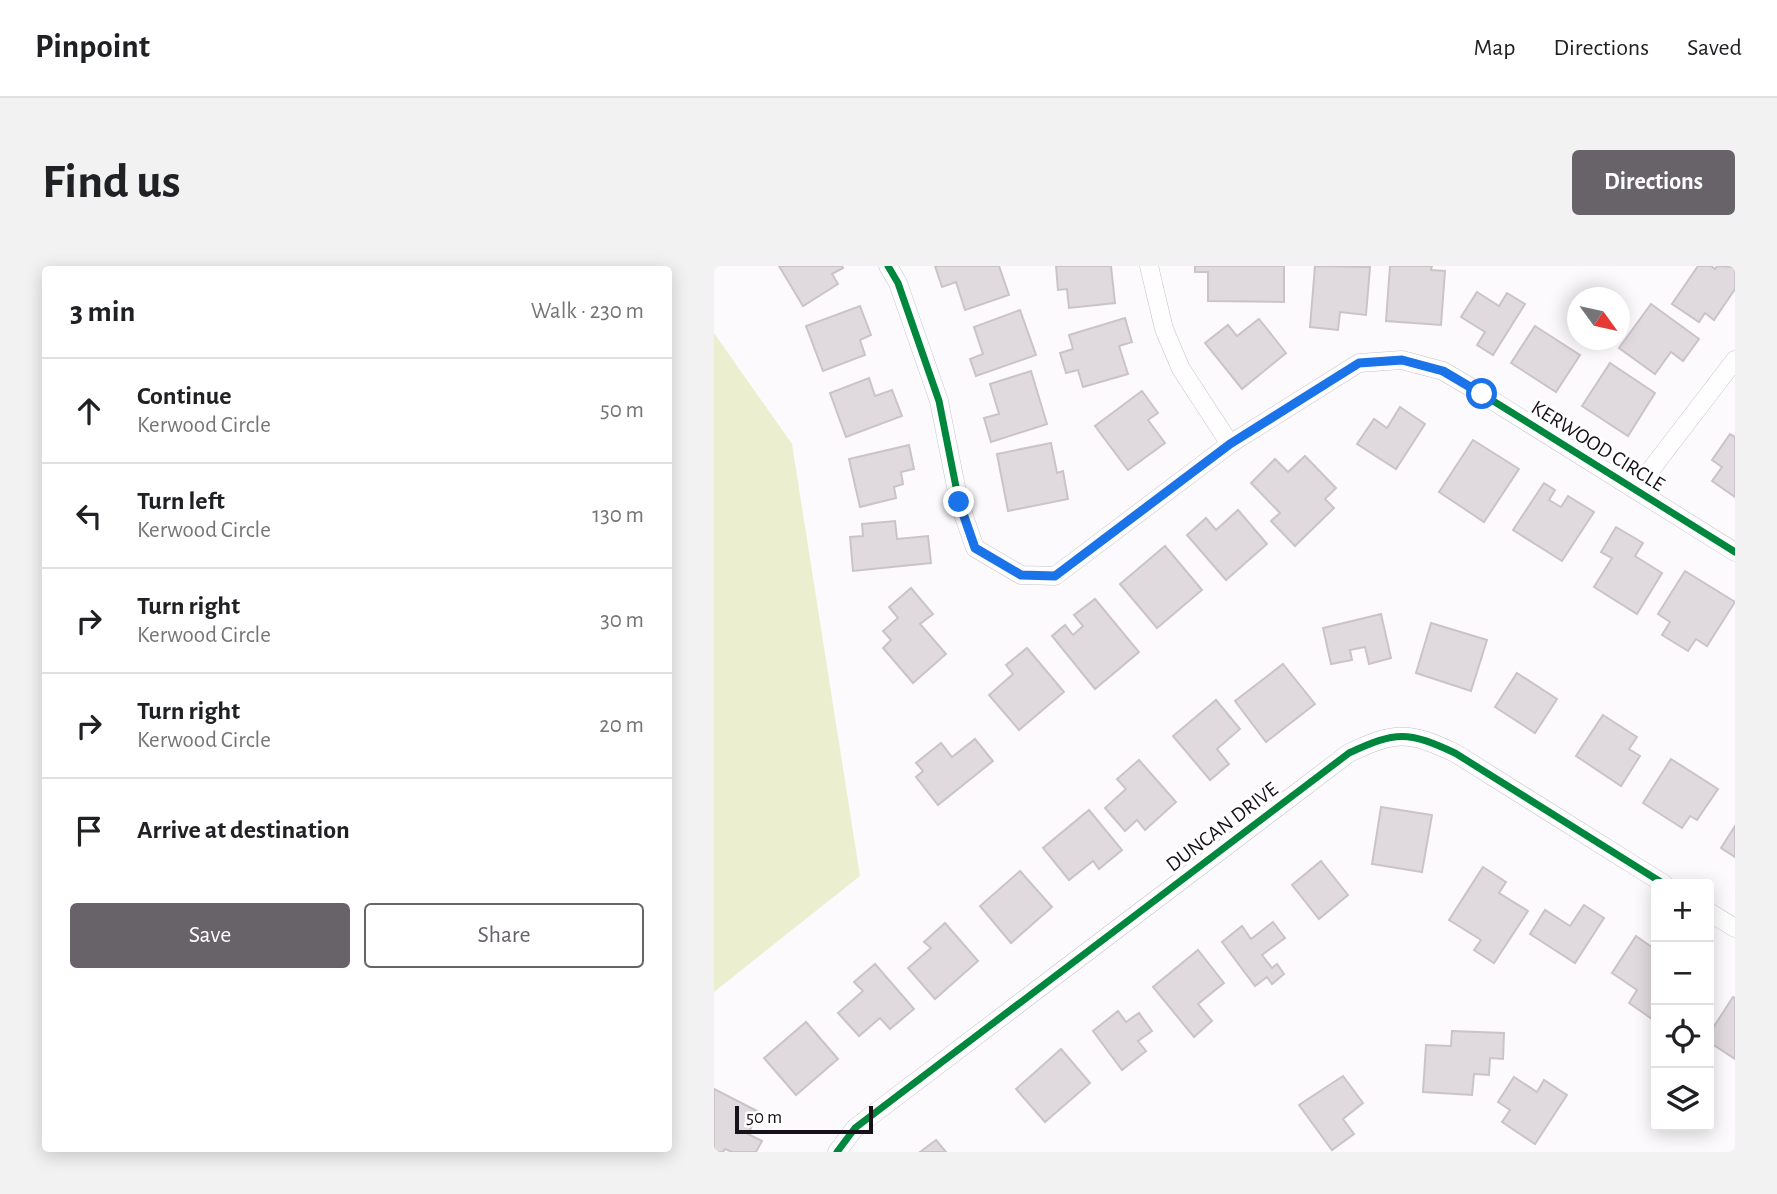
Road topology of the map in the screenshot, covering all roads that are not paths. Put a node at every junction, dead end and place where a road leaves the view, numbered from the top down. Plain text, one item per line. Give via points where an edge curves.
1 (888, 266) edge
2 (1149, 266) edge
3 (1735, 360) edge
4 (1230, 444) junction
5 (1636, 489) junction
6 (1735, 552) edge
7 (1656, 879) edge
8 (1714, 915) edge
9 (1735, 928) edge
10 (836, 1152) edge

1 - 4 street, KERWOOD CIRCLE via 939,401 959,502 975,548 1001,565 1021,575 1055,576
2 - 4 street via 1164,329 1181,369
3 - 5 street
4 - 5 street, KERWOOD CIRCLE via 1359,363 1402,360 1443,371
5 - 6 street, KERWOOD CIRCLE
7 - 10 street, DUNCAN DRIVE via 1455,753 1402,735 1381,738 1349,752 855,1128
8 - 9 street

